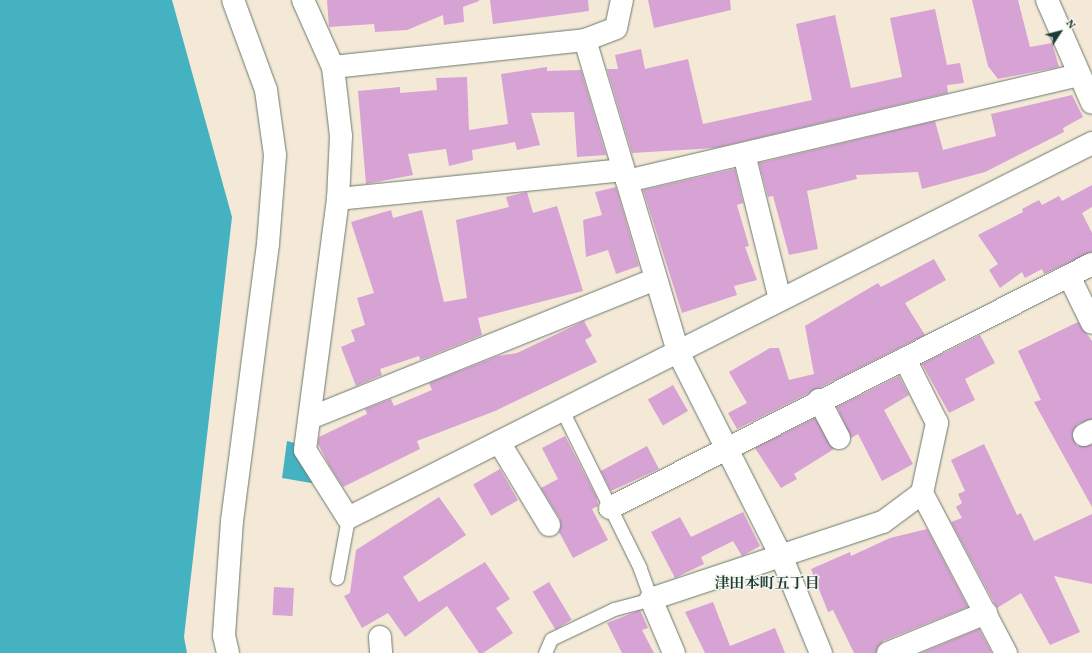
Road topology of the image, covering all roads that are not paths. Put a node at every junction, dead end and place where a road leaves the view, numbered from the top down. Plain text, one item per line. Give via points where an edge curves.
1 (233, 0) edge
2 (303, 0) edge
3 (622, 0) edge
4 (1047, 0) edge
5 (585, 40) junction
6 (333, 67) junction
7 (1078, 75) junction
8 (1092, 103) edge
9 (1092, 143) edge
10 (744, 154) junction
11 (625, 175) junction
12 (338, 199) junction
13 (1092, 264) edge
14 (1069, 276) junction
15 (655, 279) junction
16 (780, 300) junction
17 (1092, 323) edge
18 (678, 352) junction
19 (905, 359) junction
20 (819, 400) junction
21 (562, 410) junction
22 (310, 418) junction
23 (839, 438) dead end
24 (499, 442) junction
25 (726, 447) junction
26 (922, 493) junction
27 (610, 508) junction
28 (348, 518) junction
29 (549, 525) dead end
30 (782, 558) junction
31 (337, 578) dead end
32 (651, 599) junction
33 (986, 613) junction
34 (228, 653) edge
35 (545, 653) edge
36 (674, 653) edge
37 (821, 653) edge
38 (888, 653) edge
39 (1006, 653) edge

1 - 34 street via 266,90 275,155 268,244 232,521 224,635
2 - 6 street
3 - 5 street via 616,28
4 - 7 street
5 - 6 street
5 - 11 street
6 - 12 street via 341,136
7 - 8 street
7 - 10 street
9 - 16 street
10 - 11 street
10 - 16 street
11 - 12 street
11 - 15 street
12 - 22 street
13 - 14 street
14 - 17 street
14 - 19 street
15 - 18 street
15 - 22 street
16 - 18 street
18 - 21 street
18 - 25 street
19 - 20 street
19 - 26 street via 937,423
20 - 23 street
20 - 25 street
21 - 24 street
21 - 27 lane
22 - 28 street via 305,450
24 - 28 street
24 - 29 street
25 - 27 street
25 - 30 street
26 - 30 street via 883,522
26 - 33 street
27 - 32 lane via 640,568
28 - 31 lane
30 - 32 street
30 - 37 street
32 - 35 lane via 614,609 551,639
32 - 36 street
33 - 38 street
33 - 39 street

